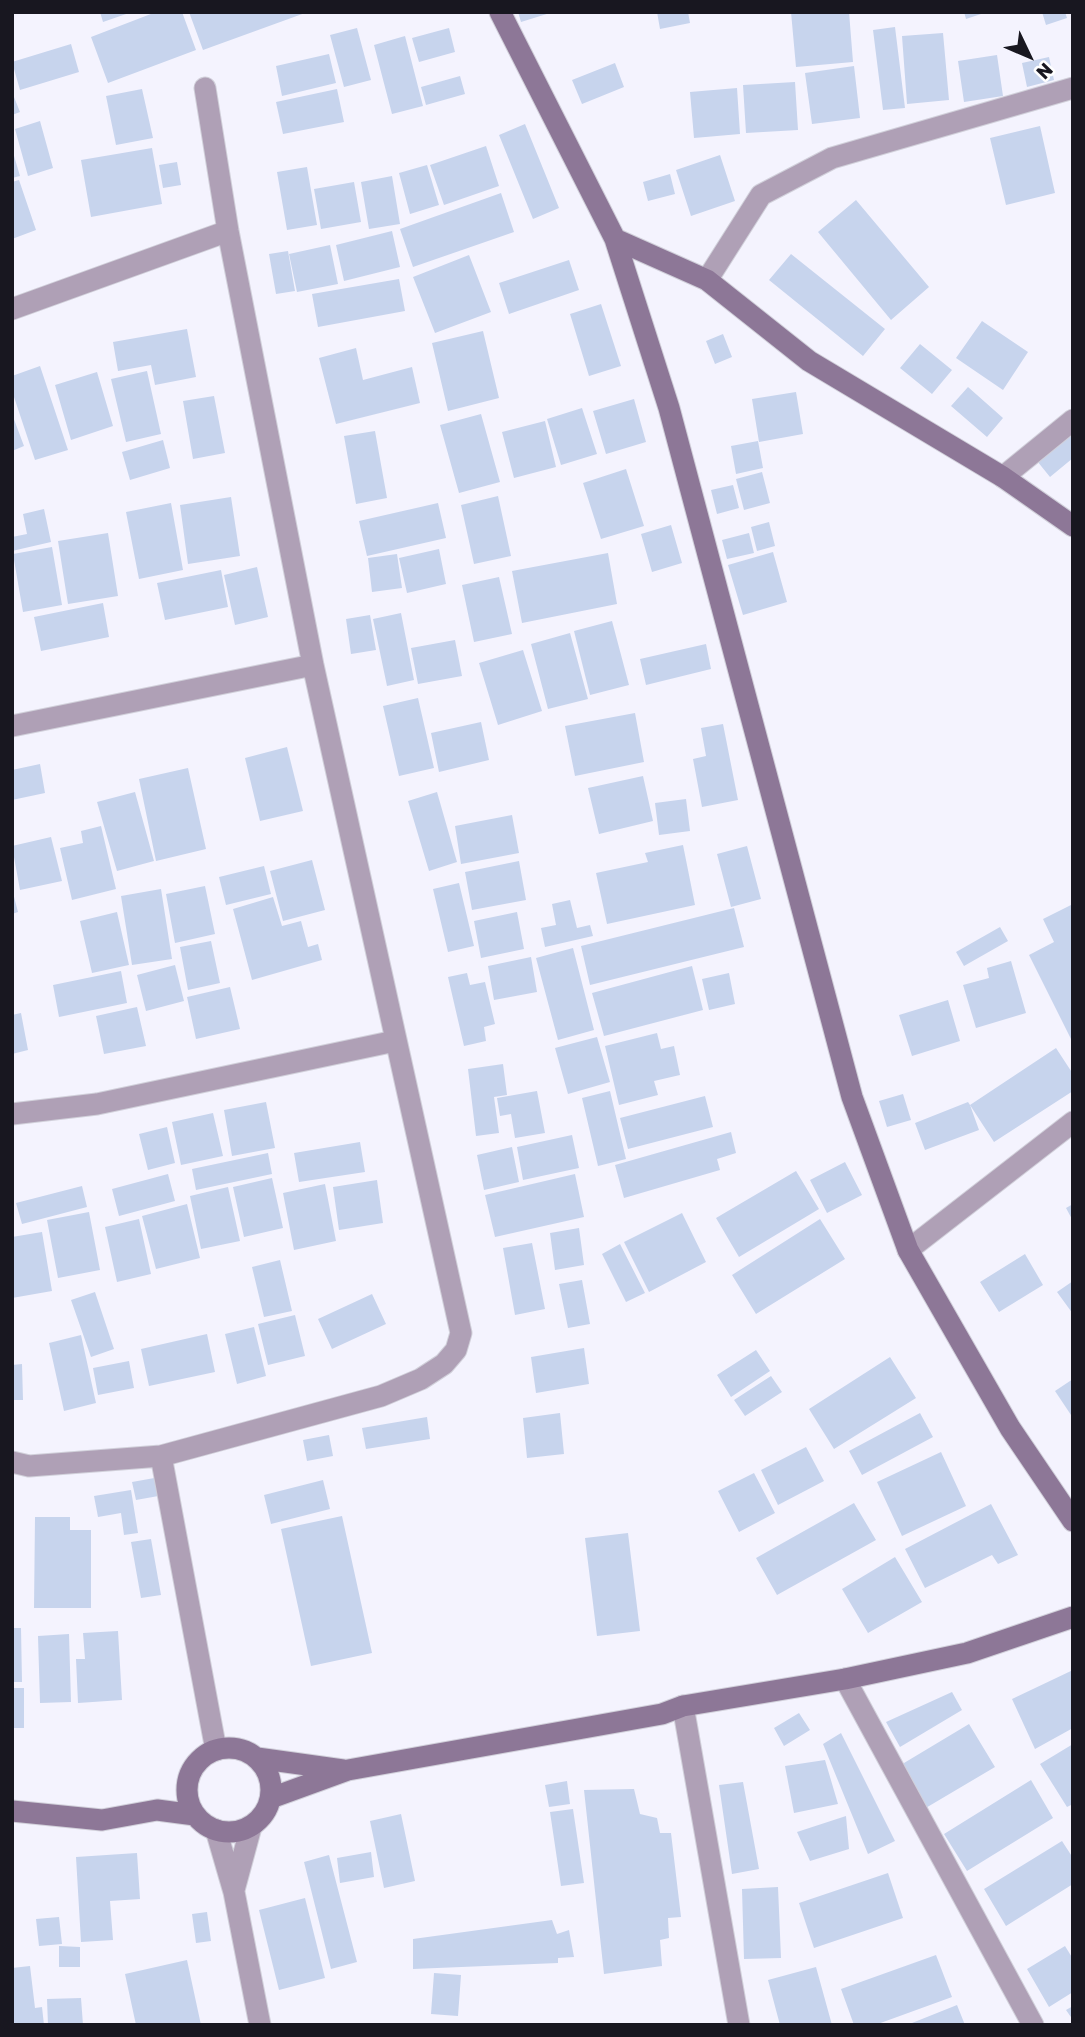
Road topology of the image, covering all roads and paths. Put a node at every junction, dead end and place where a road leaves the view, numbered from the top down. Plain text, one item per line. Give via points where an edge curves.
1 (500, 12) edge
2 (205, 88) dead end
3 (1073, 88) edge
4 (228, 232) junction
5 (615, 239) junction
6 (707, 280) junction
7 (12, 309) edge
8 (1073, 421) edge
9 (1003, 477) junction
10 (1073, 526) edge
11 (313, 665) junction
12 (12, 726) edge
13 (395, 1041) junction
14 (12, 1114) edge
15 (1073, 1122) edge
16 (908, 1250) junction
17 (161, 1456) junction
18 (12, 1462) edge
19 (1073, 1521) edge
20 (1073, 1617) edge
21 (845, 1679) junction
22 (683, 1706) junction
23 (216, 1750) junction
24 (257, 1758) junction
25 (348, 1770) junction
26 (187, 1785) junction
27 (271, 1798) junction
28 (157, 1810) junction
29 (12, 1811) edge
30 (195, 1815) junction
31 (251, 1827) junction
32 (216, 1830) junction
33 (234, 1892) junction
34 (260, 2025) edge
35 (739, 2025) edge
36 (1033, 2025) edge

1 - 5 street
2 - 4 street
3 - 6 street via 832,158 761,195
4 - 7 street
4 - 11 street
5 - 6 street
5 - 16 street via 669,408 852,1097
6 - 9 street via 809,361
8 - 9 street
9 - 10 street
11 - 12 street
11 - 13 street
13 - 14 street via 97,1104
13 - 17 street via 461,1333 456,1350 421,1379 381,1396
15 - 16 street
16 - 19 street via 1010,1427
17 - 18 street via 29,1465
17 - 23 street
20 - 21 street via 967,1653
21 - 22 street
21 - 36 street
22 - 25 street via 662,1714
22 - 35 street
23 - 24 street via 245,1751
23 - 26 street via 202,1757
24 - 25 street
24 - 27 street via 271,1784
25 - 27 street
26 - 28 street
26 - 30 street
27 - 31 street via 264,1815
28 - 29 street via 102,1820
28 - 30 street
30 - 32 street
31 - 32 street
31 - 33 street
32 - 33 street
33 - 34 street

